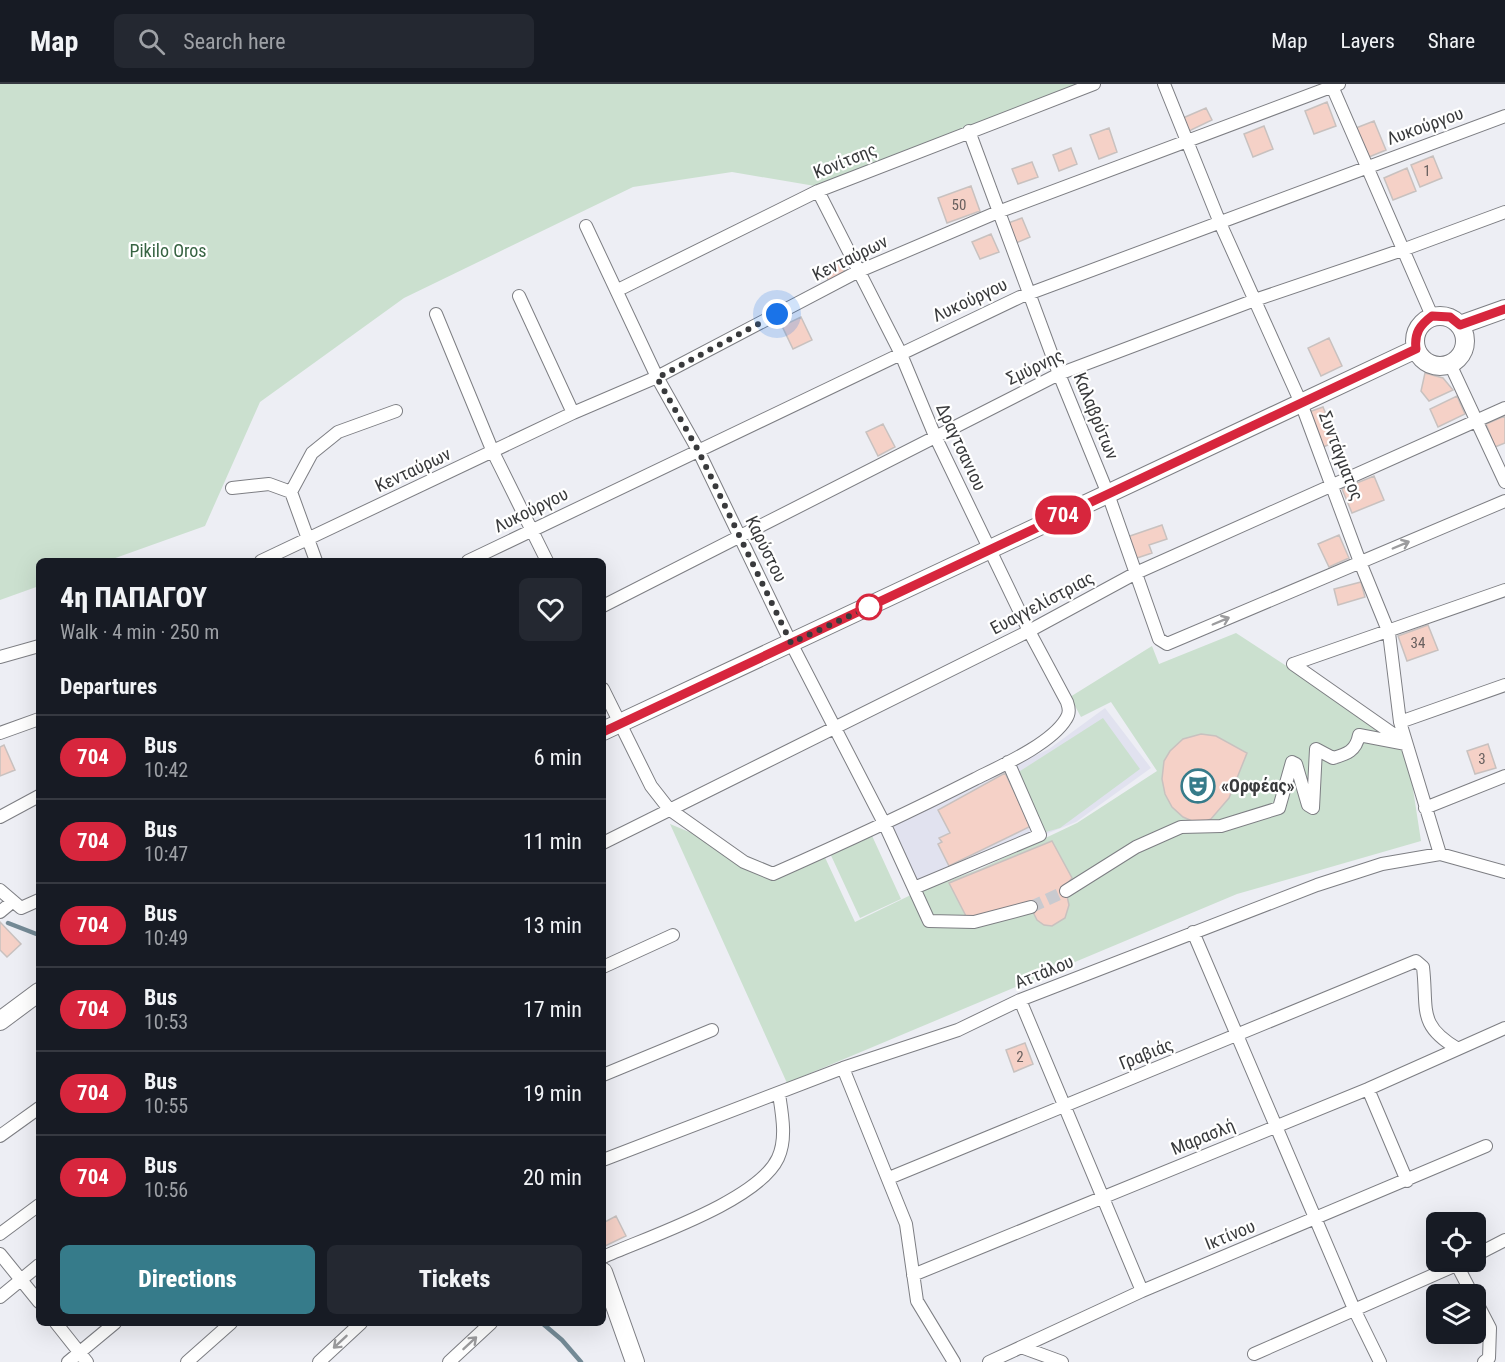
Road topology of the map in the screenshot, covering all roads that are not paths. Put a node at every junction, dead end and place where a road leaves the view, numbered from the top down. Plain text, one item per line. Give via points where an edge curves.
1 (1094, 84) edge
2 (1164, 84) edge
3 (1334, 85) edge
4 (1505, 116) edge
5 (969, 131) junction
6 (1187, 140) junction
7 (1366, 166) junction
8 (818, 191) junction
9 (998, 212) junction
10 (1505, 212) edge
11 (1220, 224) junction
12 (586, 226) dead end
13 (1405, 249) junction
14 (857, 272) junction
15 (618, 290) junction
16 (1032, 293) junction
17 (519, 296) dead end
18 (1255, 300) junction
19 (1505, 309) edge
20 (436, 314) dead end
21 (1432, 316) junction
22 (1460, 325) junction
23 (1416, 349) junction
24 (900, 352) junction
25 (1450, 364) junction
26 (1059, 374) junction
27 (657, 378) junction
28 (1301, 403) junction
29 (1505, 408) edge
30 (396, 411) dead end
31 (573, 413) junction
32 (1477, 420) junction
33 (935, 436) junction
34 (698, 450) junction
35 (493, 452) junction
36 (1505, 482) edge
37 (1333, 486) junction
38 (232, 488) dead end
39 (291, 492) junction
40 (1108, 494) junction
41 (1505, 501) edge
42 (534, 529) junction
43 (739, 536) junction
44 (308, 540) junction
45 (991, 549) junction
46 (268, 558) edge
47 (315, 558) edge
48 (474, 558) edge
49 (546, 558) edge
50 (1360, 562) junction
51 (1136, 573) junction
52 (1505, 590) edge
53 (606, 604) edge
54 (1029, 631) junction
55 (1389, 633) junction
56 (791, 643) junction
57 (36, 647) edge
58 (0, 657) edge
59 (1505, 685) edge
60 (606, 704) edge
61 (36, 720) edge
62 (1400, 722) junction
63 (611, 728) edge
64 (837, 728) junction
65 (0, 733) edge
66 (1406, 744) junction
67 (1008, 762) junction
68 (1505, 776) edge
69 (36, 798) edge
70 (1425, 808) junction
71 (669, 809) junction
72 (0, 817) edge
73 (885, 825) junction
74 (606, 841) edge
75 (1440, 854) junction
76 (1505, 872) edge
77 (914, 888) junction
78 (0, 890) edge
79 (1066, 891) tunnel mouth
80 (36, 901) edge
81 (12, 902) junction
82 (1031, 907) tunnel mouth
83 (0, 912) edge
84 (1193, 933) junction
85 (673, 935) dead end
86 (606, 966) edge
87 (36, 994) edge
88 (1020, 1000) junction
89 (0, 1020) edge
90 (1505, 1028) edge
91 (712, 1030) dead end
92 (1236, 1037) junction
93 (1458, 1049) junction
94 (843, 1068) junction
95 (606, 1074) edge
96 (1368, 1089) junction
97 (779, 1094) junction
98 (1065, 1107) junction
99 (36, 1110) edge
100 (1275, 1127) junction
101 (0, 1136) edge
102 (1486, 1146) dead end
103 (606, 1159) edge
104 (889, 1178) junction
105 (1407, 1181) junction
106 (1103, 1198) junction
107 (36, 1207) edge
108 (1316, 1219) junction
109 (0, 1234) edge
110 (1505, 1240) edge
111 (1486, 1250) edge
112 (0, 1254) edge
113 (606, 1256) edge
114 (36, 1268) edge
115 (1440, 1272) edge
116 (913, 1275) junction
117 (21, 1280) junction
118 (606, 1280) edge
119 (1142, 1291) junction
120 (0, 1297) edge
121 (36, 1298) edge
122 (1354, 1310) junction
123 (1486, 1320) edge
124 (58, 1326) edge
125 (112, 1326) edge
126 (228, 1326) edge
127 (358, 1326) edge
128 (488, 1326) edge
129 (1021, 1347) junction
130 (1254, 1354) dead end
131 (83, 1357) edge
132 (68, 1362) edge
133 (187, 1362) edge
134 (319, 1362) edge
135 (449, 1362) edge
136 (635, 1362) edge
137 (954, 1362) edge
138 (989, 1362) edge
139 (1062, 1362) edge
140 (1380, 1362) edge
141 (1484, 1362) edge

1 - 5 street, Κονίτσης
2 - 6 street, Συντάγματος
3 - 6 street, Κενταύρων
3 - 7 street
4 - 7 street, Λυκούργου
5 - 8 street, Κονίτσης
5 - 9 street, Καλαβρύτων
6 - 9 street, Κενταύρων
6 - 11 street, Συντάγματος
7 - 11 street, Λυκούργου
7 - 13 street
8 - 14 street, Δραγτσανιου
8 - 15 street, Κονίτσης
9 - 14 street, Κενταύρων
9 - 16 street, Καλαβρύτων
10 - 13 street, Σμύρνης
11 - 16 street, Λυκούργου
11 - 18 street, Συντάγματος
12 - 15 street, Καρύστου
13 - 18 street, Σμύρνης
13 - 21 street
14 - 24 street, Δραγτσανιου
14 - 27 street, Κενταύρων
15 - 27 street, Καρύστου
16 - 24 street, Λυκούργου
16 - 26 street, Καλαβρύτων
17 - 31 street
18 - 26 street, Σμύρνης
18 - 28 street, Συντάγματος
19 - 22 street
20 - 35 street
21 - 22 street via 1450,317
21 - 23 street via 1416,334
22 - 25 street via 1465,347
23 - 25 street via 1426,362
23 - 28 street
24 - 33 street, Δραγτσανιου
24 - 34 street, Λυκούργου
25 - 32 street
26 - 33 street, Σμύρνης
26 - 40 street, Καλαβρύτων
27 - 31 street, Κενταύρων
27 - 34 street, Καρύστου
28 - 37 street, Συντάγματος
28 - 40 street
29 - 32 street, Ευαγγελίστριας
30 - 39 street via 338,432 312,453
31 - 35 street, Κενταύρων
32 - 36 street
32 - 37 street, Ευαγγελίστριας
33 - 43 street, Σμύρνης
33 - 45 street, Δραγτσανιου
34 - 42 street, Λυκούργου
34 - 43 street, Καρύστου
35 - 42 street
35 - 44 street, Κενταύρων
37 - 50 street, Συντάγματος
37 - 51 street, Ευαγγελίστριας
38 - 39 street via 269,484
39 - 44 street
40 - 45 street
40 - 51 street, Καλαβρύτων
50 -> 41 street
42 - 48 street, Λυκούργου
42 - 49 street
43 - 53 street, Σμύρνης
43 - 56 street, Καρύστου
44 - 46 street, Κενταύρων
44 - 47 street
45 - 54 street, Δραγτσανιου
45 - 56 street
51 -> 50 street, Καλαβρύτων via 1156,636 1167,644
50 - 55 street, Συντάγματος
51 - 54 street, Ευαγγελίστριας
52 - 55 street
54 - 64 street, Ευαγγελίστριας
54 - 67 street, Δραγτσανιου via 1070,708 1067,718 1041,742
55 - 62 street, Συντάγματος
55 - 66 street via 1293,664
56 - 63 street
56 - 64 street, Καρύστου
57 - 58 street
59 - 62 street
60 - 63 street
61 - 65 street
62 - 66 street, Συντάγματος
63 - 71 street
64 - 71 street, Ευαγγελίστριας
64 - 73 street, Καρύστου
66 - 70 street, Συντάγματος
66 - 79 street via 1359,735 1357,745 1341,756 1333,758 1317,749 1312,807 1292,762 1278,808 1221,826 1180,827 1136,847
67 - 73 street
67 - 77 street via 1040,835
68 - 70 street
69 - 72 street
70 - 75 street, Συντάγματος
71 - 73 street via 744,862 772,874
71 - 74 street, Ευαγγελίστριας
73 - 77 street, Καρύστου
75 - 76 street, Αττάλου
75 - 84 street, Αττάλου via 1383,864 1317,885
77 - 82 street, Καρύστου via 929,921 974,922
78 - 81 street
80 - 81 street via 21,908
81 - 83 street
84 - 88 street, Αττάλου
84 - 92 street
85 - 86 street
87 - 89 street
88 - 94 street, Αττάλου via 958,1030
88 - 98 street
90 - 93 street, Μαρασλή
91 - 95 street
92 - 93 street, Γραβιάς via 1416,961 1423,967 1432,1030
92 - 98 street, Γραβιάς
92 - 100 street
93 - 96 street, Μαρασλή
94 - 97 street, Αττάλου
94 - 104 street
96 - 100 street, Μαρασλή
96 - 105 street
97 - 103 street, Αττάλου
97 - 113 street via 781,1148 763,1180 726,1203
98 - 104 street, Γραβιάς
98 - 106 street
99 - 101 street
100 - 106 street, Μαρασλή
100 - 108 street
102 - 105 street, Ικτίνου
104 - 116 street via 906,1224
105 - 108 street, Ικτίνου
106 - 116 street, Μαρασλή
106 - 119 street
107 - 109 street
108 - 119 street, Ικτίνου
108 - 122 street
110 - 111 street
112 - 117 street
114 - 117 street
115 - 122 street
116 - 137 street via 917,1301
117 - 120 street
117 - 121 street
118 - 136 street
119 - 129 street, Ικτίνου
122 - 130 street
122 - 140 street
123 - 141 street via 1490,1328 1489,1358
124 - 131 street
125 - 131 street
126 - 133 street
127 -> 134 street
135 -> 128 street
129 - 138 street, Ικτίνου
129 - 139 street
131 - 132 street

